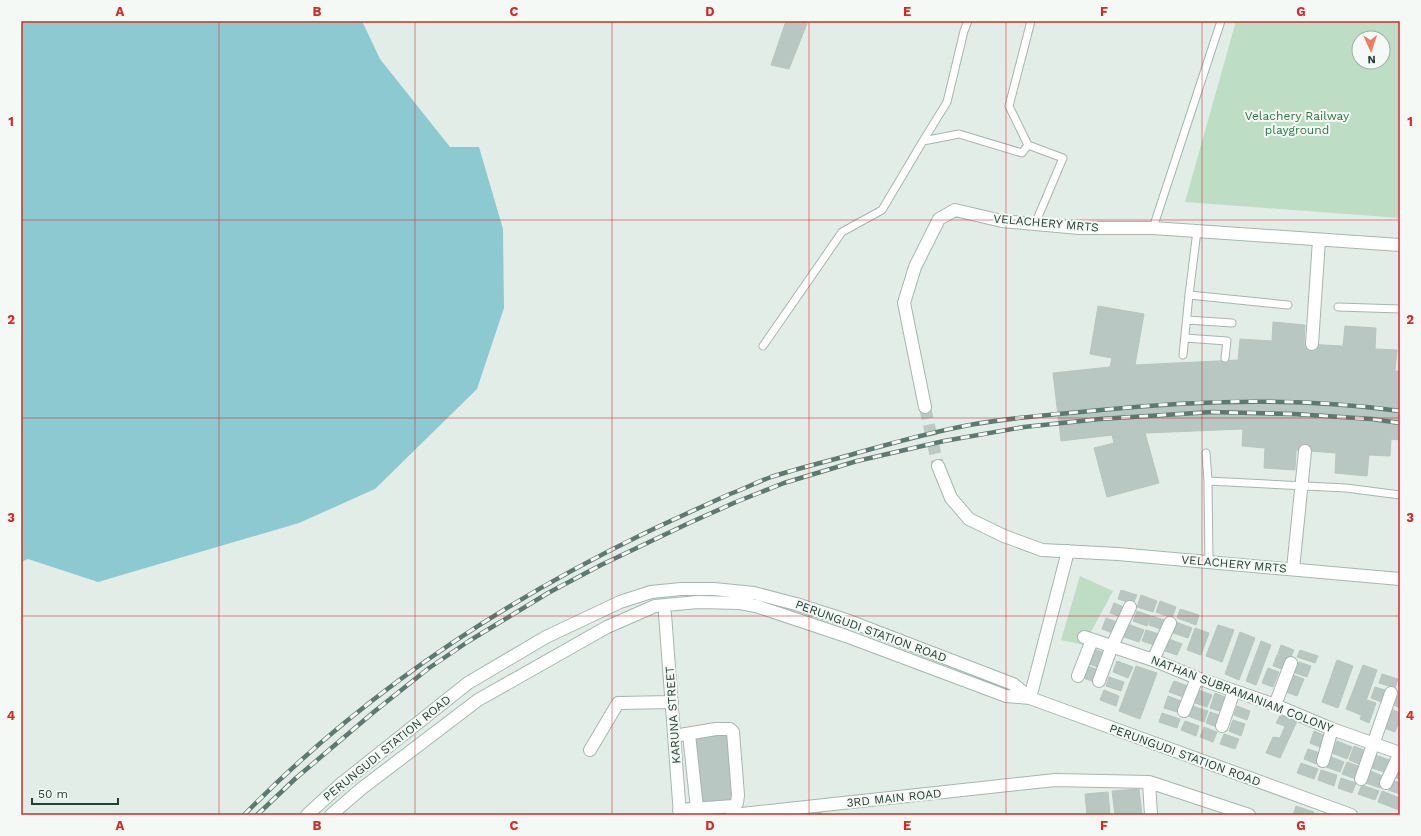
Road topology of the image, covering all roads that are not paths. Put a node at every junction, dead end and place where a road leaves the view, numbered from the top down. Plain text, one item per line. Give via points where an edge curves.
1 (968, 21) edge
2 (1031, 21) edge
3 (1221, 21) edge
4 (923, 141) junction
5 (1028, 145) junction
6 (1035, 224) junction
7 (1153, 228) junction
8 (1197, 231) junction
9 (1319, 240) junction
10 (1400, 245) edge
11 (1189, 295) junction
12 (1288, 305) dead end
13 (1338, 307) dead end
14 (1400, 309) edge
15 (1187, 320) junction
16 (1232, 323) dead end
17 (1185, 338) junction
18 (1312, 344) dead end
19 (763, 346) dead end
20 (1183, 355) dead end
21 (1225, 358) dead end
22 (925, 407) tunnel mouth
23 (1306, 451) dead end
24 (1206, 454) dead end
25 (938, 466) tunnel mouth
26 (1208, 481) junction
27 (1302, 486) junction
28 (1400, 495) edge
29 (1068, 552) junction
30 (1209, 562) junction
31 (1293, 570) junction
32 (1400, 579) edge
33 (1130, 607) dead end
34 (665, 614) dead end
35 (1170, 623) dead end
36 (1112, 646) junction
37 (1153, 660) junction
38 (1291, 663) dead end
39 (1078, 676) dead end
40 (1197, 678) junction
41 (1099, 681) dead end
42 (1234, 691) junction
43 (1391, 693) dead end
44 (1030, 698) junction
45 (672, 702) junction
46 (1275, 705) junction
47 (1184, 710) dead end
48 (1222, 726) dead end
49 (1332, 728) junction
50 (689, 734) junction
51 (674, 736) junction
52 (1373, 742) junction
53 (590, 750) dead end
54 (1400, 753) edge
55 (692, 758) junction
56 (676, 760) junction
57 (1323, 761) dead end
58 (1360, 779) dead end
59 (1149, 782) junction
60 (1386, 783) dead end
61 (695, 791) junction
62 (678, 793) junction
63 (697, 809) junction
64 (679, 812) edge
65 (1346, 813) edge
66 (307, 815) edge
67 (331, 815) edge
68 (732, 815) edge
69 (1150, 815) edge
70 (1249, 815) edge

1 - 4 lane via 947,102
2 - 5 lane via 1009,106
3 - 7 lane
4 - 5 lane via 959,134 1022,153
4 - 19 lane via 882,210 842,232
5 - 6 lane via 1063,158
6 - 7 street, VELACHERY MRTS via 1079,228
6 - 22 street, VELACHERY MRTS via 1002,221 955,210 939,219 915,267 904,303
7 - 8 street, VELACHERY MRTS
8 - 9 street, VELACHERY MRTS
8 - 11 lane
9 - 10 street, VELACHERY MRTS
9 - 18 street
11 - 12 lane
11 - 15 lane
13 - 14 lane
15 - 16 lane
15 - 17 lane
17 - 20 lane
17 - 21 lane via 1227,341
23 - 27 street
24 - 26 lane
25 - 29 street, VELACHERY MRTS via 951,498 969,519 1042,550
26 - 27 lane
26 - 30 lane
27 - 28 lane via 1346,488
27 - 31 street
29 - 30 street, VELACHERY MRTS
29 - 44 street
30 - 31 street, VELACHERY MRTS
31 - 32 street, VELACHERY MRTS
33 - 36 street
34 - 45 street, KARUNA STREET
35 - 37 street
36 - 37 street, NATHAN SUBRAMANIAM COLONY
36 - 39 street, NATHAN SUBRAMANIAM COLONY via 1088,638
36 - 41 street
37 - 40 street, NATHAN SUBRAMANIAM COLONY
38 - 46 street
40 - 42 street, NATHAN SUBRAMANIAM COLONY
40 - 47 street
42 - 46 street, NATHAN SUBRAMANIAM COLONY
42 - 48 street
43 - 52 street
44 - 65 street, PERUNGUDI STATION ROAD
44 - 66 street, PERUNGUDI STATION ROAD via 1014,684 849,621 796,604 754,593 714,589 651,592 620,602 546,637 468,683
44 - 67 street, PERUNGUDI STATION ROAD via 1006,696 846,636 756,606 698,602 655,606 607,627 478,700
45 - 51 street, KARUNA STREET
45 - 53 street via 618,703
46 - 49 street, NATHAN SUBRAMANIAM COLONY
49 - 52 street, NATHAN SUBRAMANIAM COLONY
49 - 57 street
50 - 51 street
50 - 55 street
50 - 63 street via 730,729 732,732 737,803 734,806
51 - 56 street, KARUNA STREET
52 - 54 street, NATHAN SUBRAMANIAM COLONY
52 - 58 street
54 - 60 street
55 - 56 street
55 - 61 street
56 - 62 street, KARUNA STREET
59 - 68 street, 3RD MAIN ROAD via 1055,780
59 - 69 street
59 - 70 street, 3RD MAIN ROAD
61 - 62 street
61 - 63 street
62 - 64 street, KARUNA STREET
63 - 64 street

